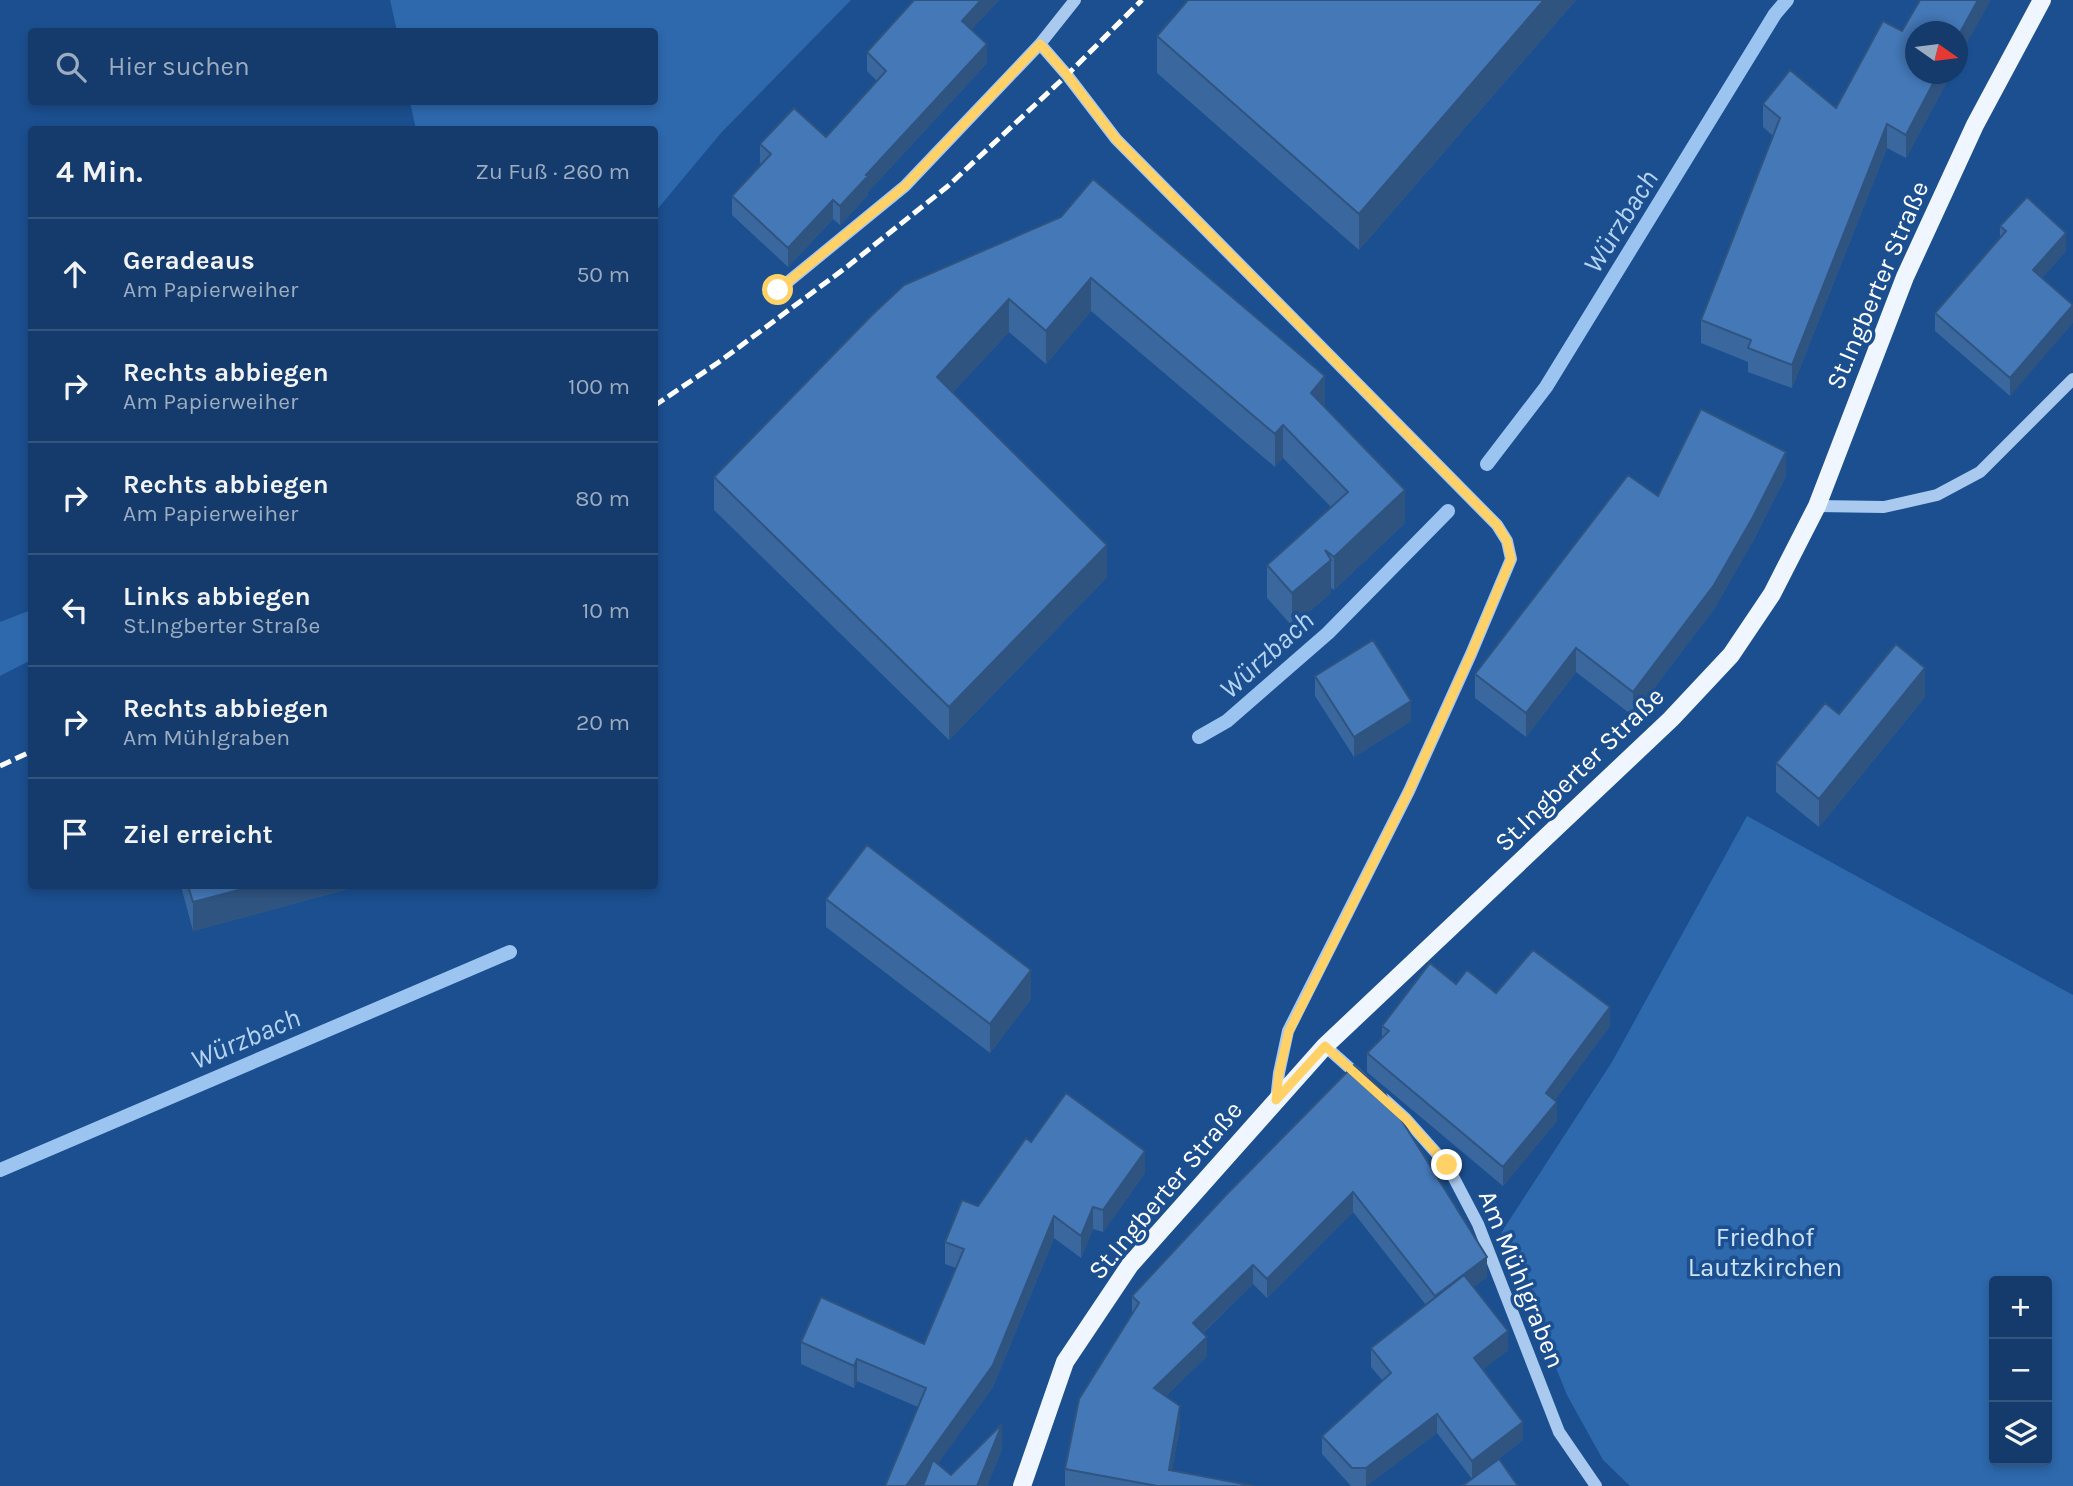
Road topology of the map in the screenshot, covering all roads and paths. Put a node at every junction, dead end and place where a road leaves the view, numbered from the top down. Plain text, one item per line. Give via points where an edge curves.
1 (1074, 0) edge
2 (2042, 0) edge
3 (1040, 44) junction
4 (778, 290) dead end
5 (2073, 379) edge
6 (1817, 506) junction
7 (1325, 1046) junction
8 (1276, 1100) junction
9 (1022, 1486) edge
10 (1597, 1486) edge

1 - 3 street
2 - 6 main road, St.Ingberter Straße via 1975,125 1905,277
3 - 4 street via 905,186
3 - 8 street via 1116,139 1497,525 1507,541 1511,559 1471,654 1409,791 1289,1031
5 - 6 street via 1980,472 1937,495 1884,507
6 - 7 main road, St.Ingberter Straße via 1772,594 1731,655 1671,719
7 - 8 main road, St.Ingberter Straße
7 - 10 street, Am Mühlgraben via 1406,1119 1447,1165 1478,1224 1559,1432
8 - 9 main road, St.Ingberter Straße via 1130,1265 1065,1362

